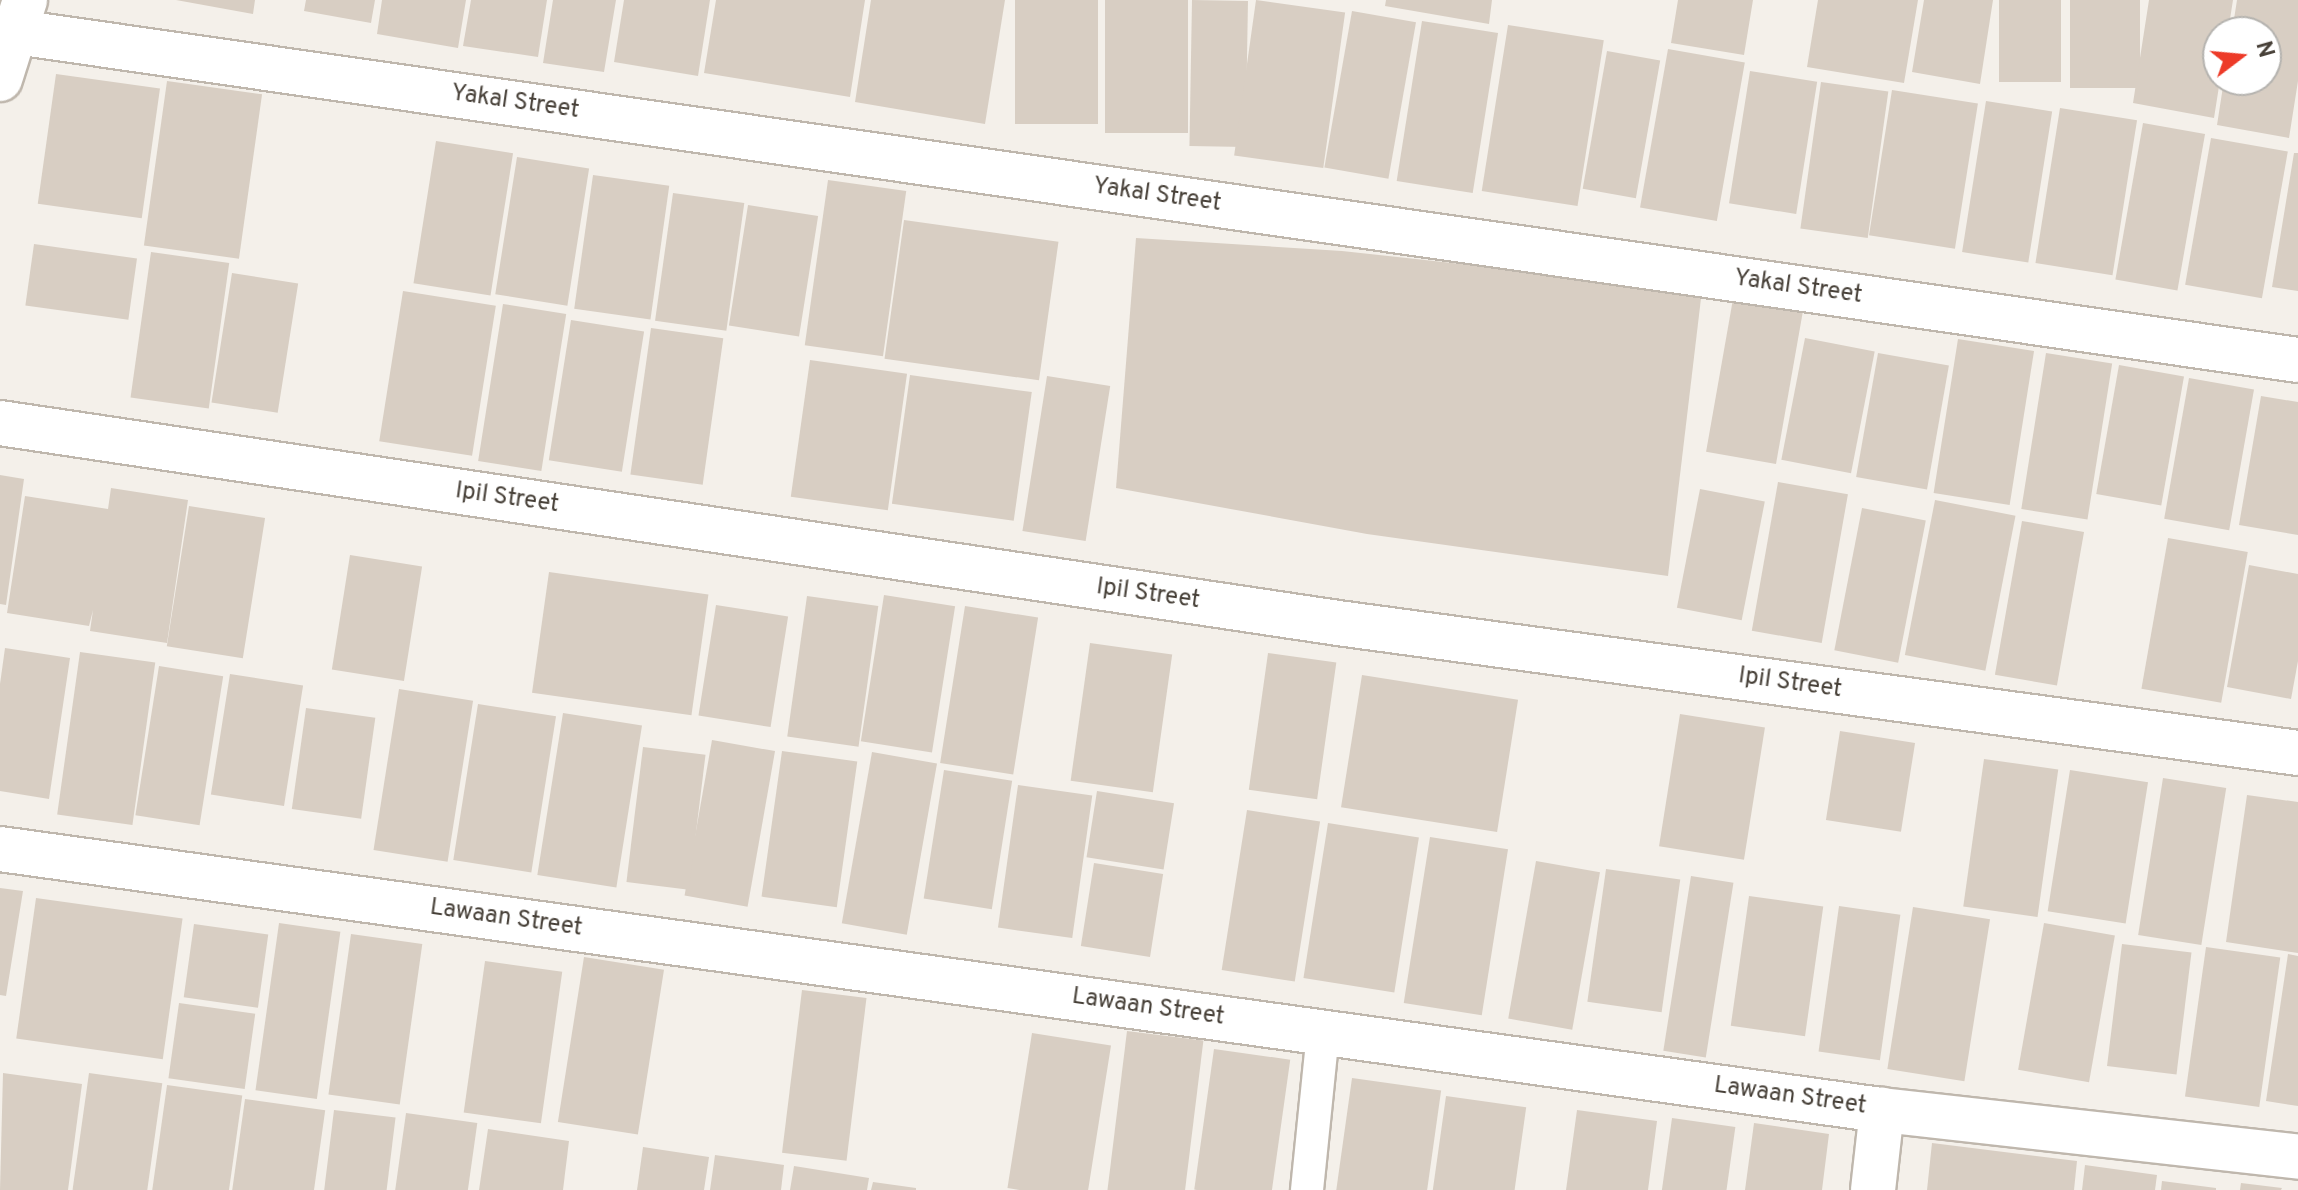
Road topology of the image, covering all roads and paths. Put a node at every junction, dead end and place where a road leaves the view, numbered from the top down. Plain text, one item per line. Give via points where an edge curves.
1 (20, 16) edge
2 (0, 79) edge
3 (2298, 360) edge
4 (0, 423) edge
5 (2298, 753) edge
6 (0, 849) edge
7 (1323, 1032) junction
8 (1882, 1110) junction
9 (2298, 1157) edge
10 (1307, 1190) edge
11 (1873, 1190) edge

1 - 2 street
1 - 3 street, Yakal Street
4 - 5 street, Ipil Street via 1338,623
6 - 7 street, Lawaan Street
7 - 8 street, Lawaan Street
7 - 10 lane
8 - 9 street, Lawaan Street
8 - 11 street

